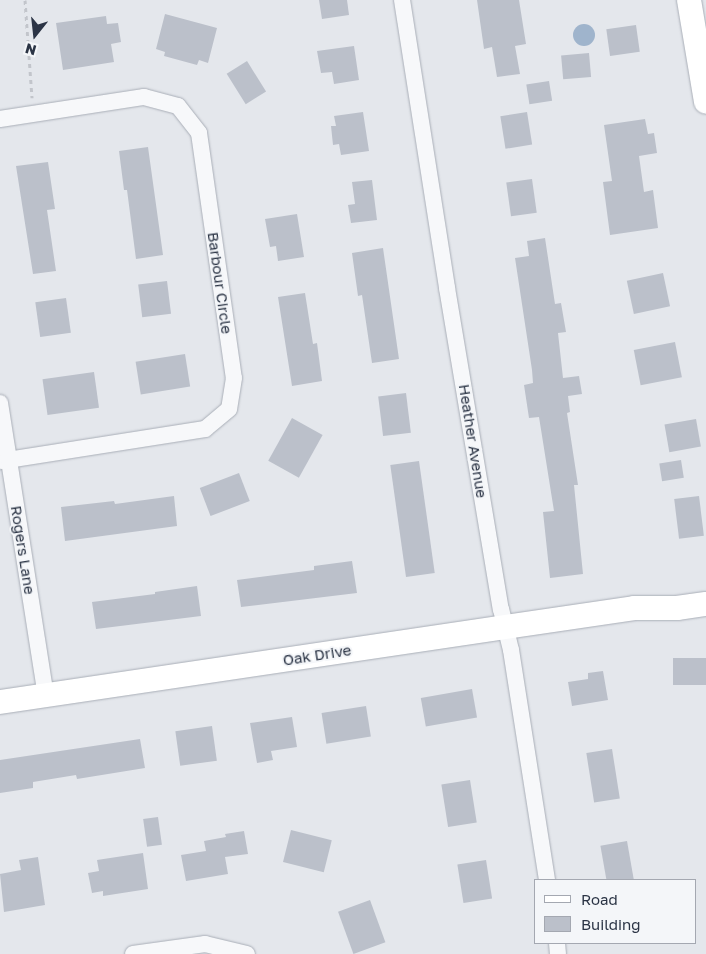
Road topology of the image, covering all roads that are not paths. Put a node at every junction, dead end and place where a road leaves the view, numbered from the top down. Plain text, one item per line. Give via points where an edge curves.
1 (402, 0) edge
2 (689, 0) edge
3 (706, 102) edge
4 (0, 119) edge
5 (0, 404) edge
6 (4, 460) edge
7 (706, 590) edge
8 (706, 604) edge
9 (634, 608) junction
10 (505, 627) junction
11 (46, 696) junction
12 (0, 702) edge
13 (547, 879) edge
14 (133, 954) edge
15 (247, 954) edge

1 - 10 street, Heather Avenue
2 - 3 street
4 - 6 street, Barbour Circle via 144,97 178,106 199,133 234,378 229,409 205,429
5 - 6 street, Rogers Lane
6 - 11 street, Rogers Lane
7 - 9 street, Oak Drive via 676,594
8 - 9 street, Oak Drive
9 - 10 street, Oak Drive
10 - 11 street, Oak Drive
10 - 13 street, Heather Avenue
11 - 12 street, Oak Drive
14 - 15 street via 205,944

